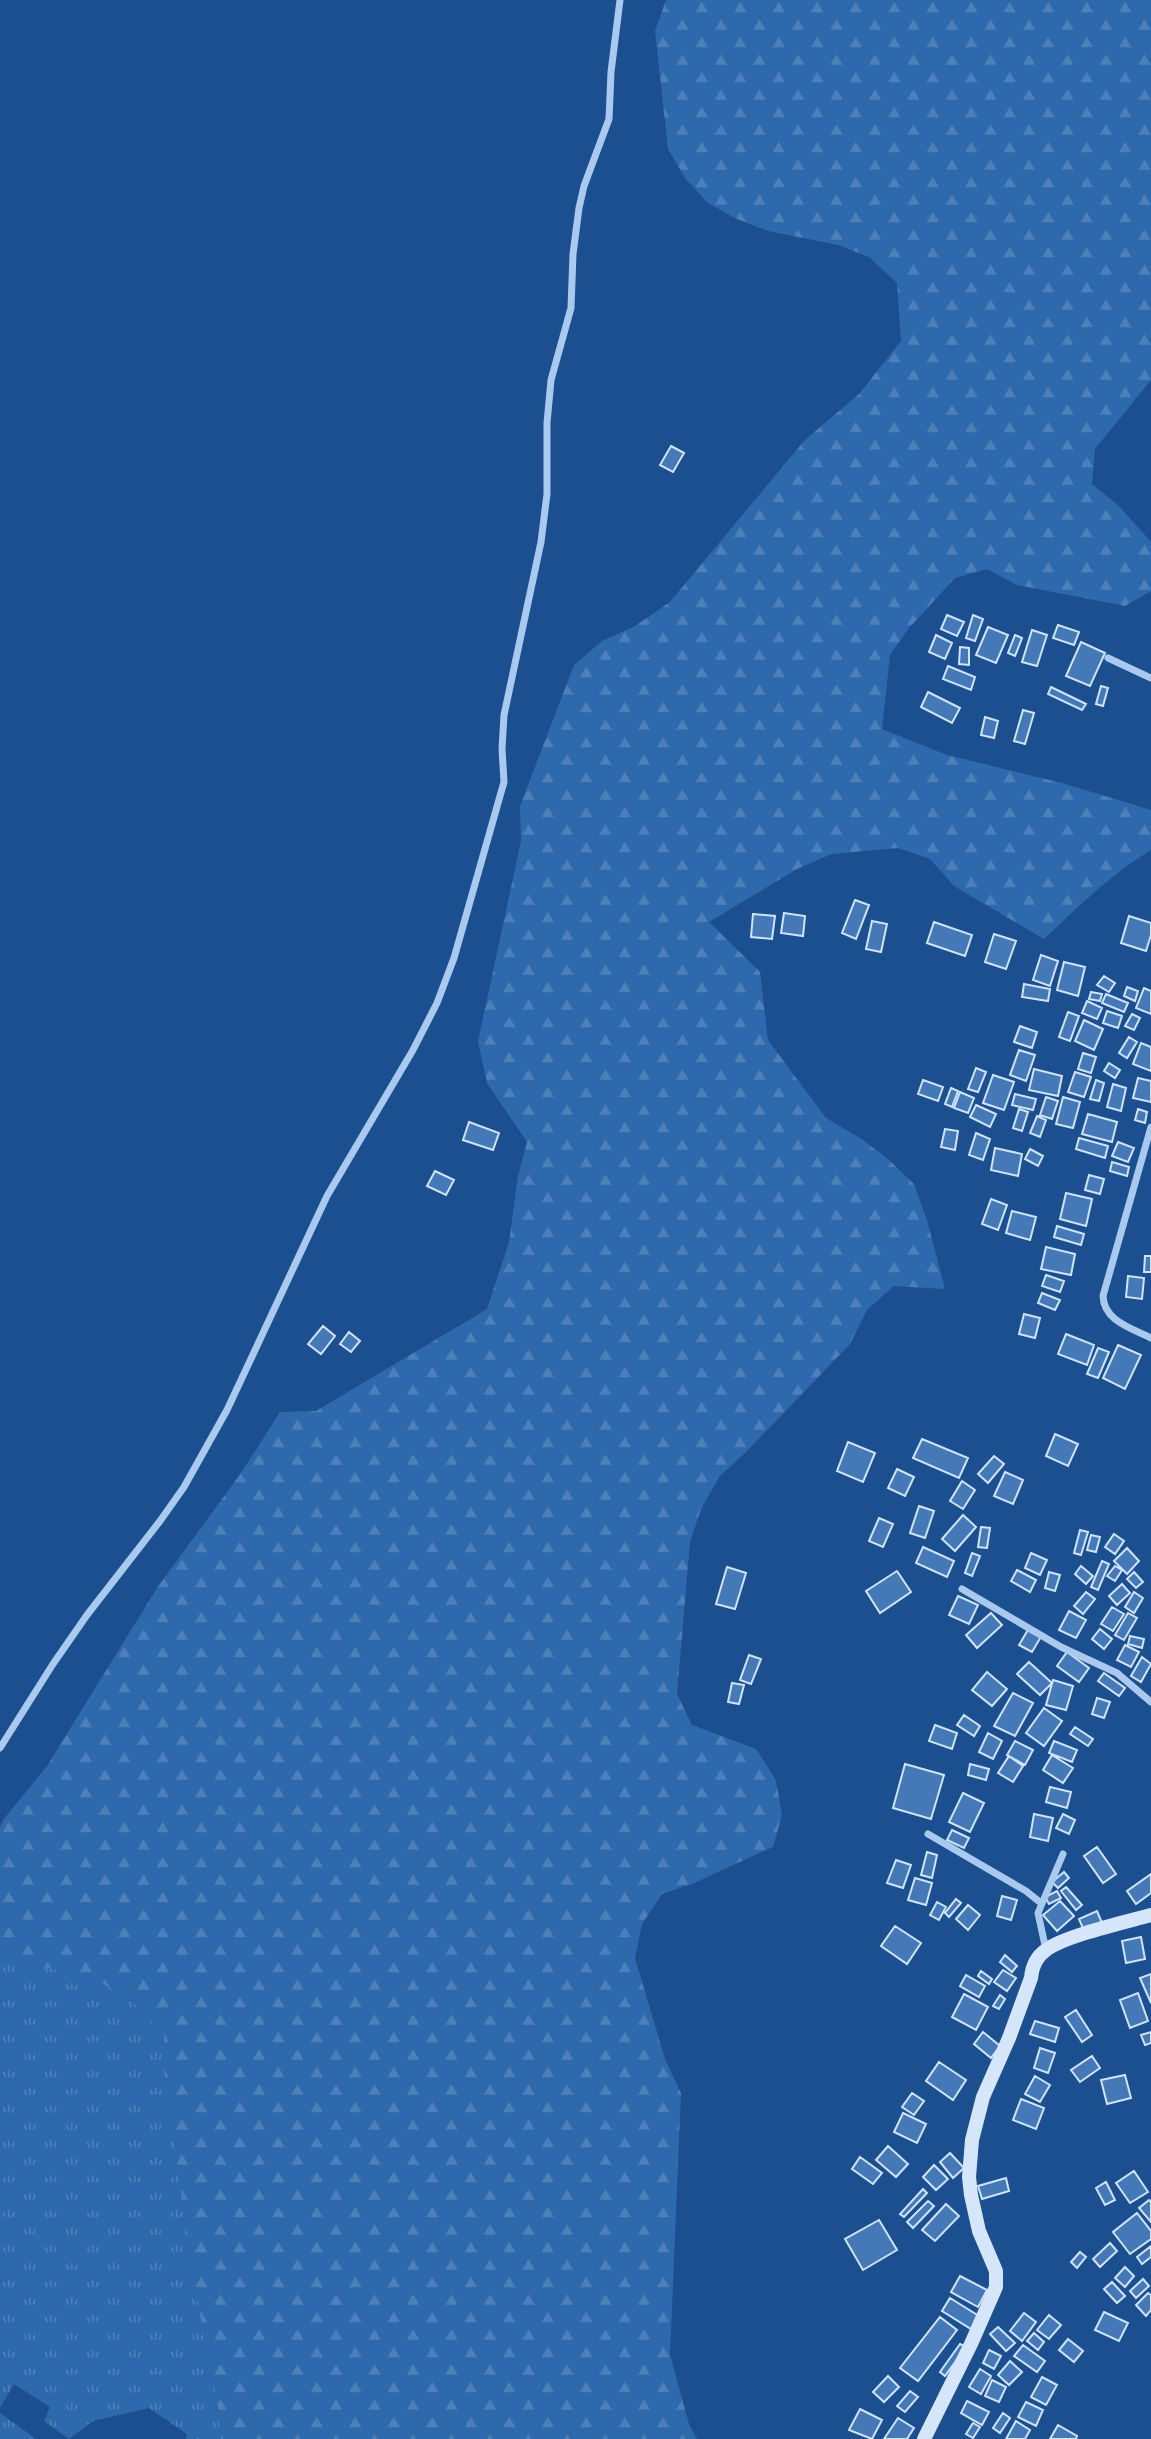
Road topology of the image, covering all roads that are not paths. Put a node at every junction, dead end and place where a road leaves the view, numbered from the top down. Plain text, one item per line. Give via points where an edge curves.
1 (621, 0) edge
2 (1108, 658) dead end
3 (1151, 678) edge
4 (1151, 1127) edge
5 (1151, 1338) edge
6 (962, 1589) dead end
7 (1151, 1702) edge
8 (0, 1748) edge
9 (928, 1834) dead end
10 (1063, 1854) dead end
11 (1041, 1903) junction
12 (1151, 1915) edge
13 (1046, 1950) junction
14 (925, 2439) edge

1 - 8 street via 609,119 579,208 571,308 551,380 544,518 502,732 503,782 454,958 437,1003 327,1196 227,1410 184,1487 66,1644
2 - 3 street
4 - 5 street via 1103,1296 1110,1316
6 - 7 street via 1061,1647 1118,1673
9 - 11 street
10 - 11 street
11 - 13 street via 1038,1913
12 - 13 street
13 - 14 street via 1032,1968 972,2140 971,2195 979,2231 996,2271 996,2287

